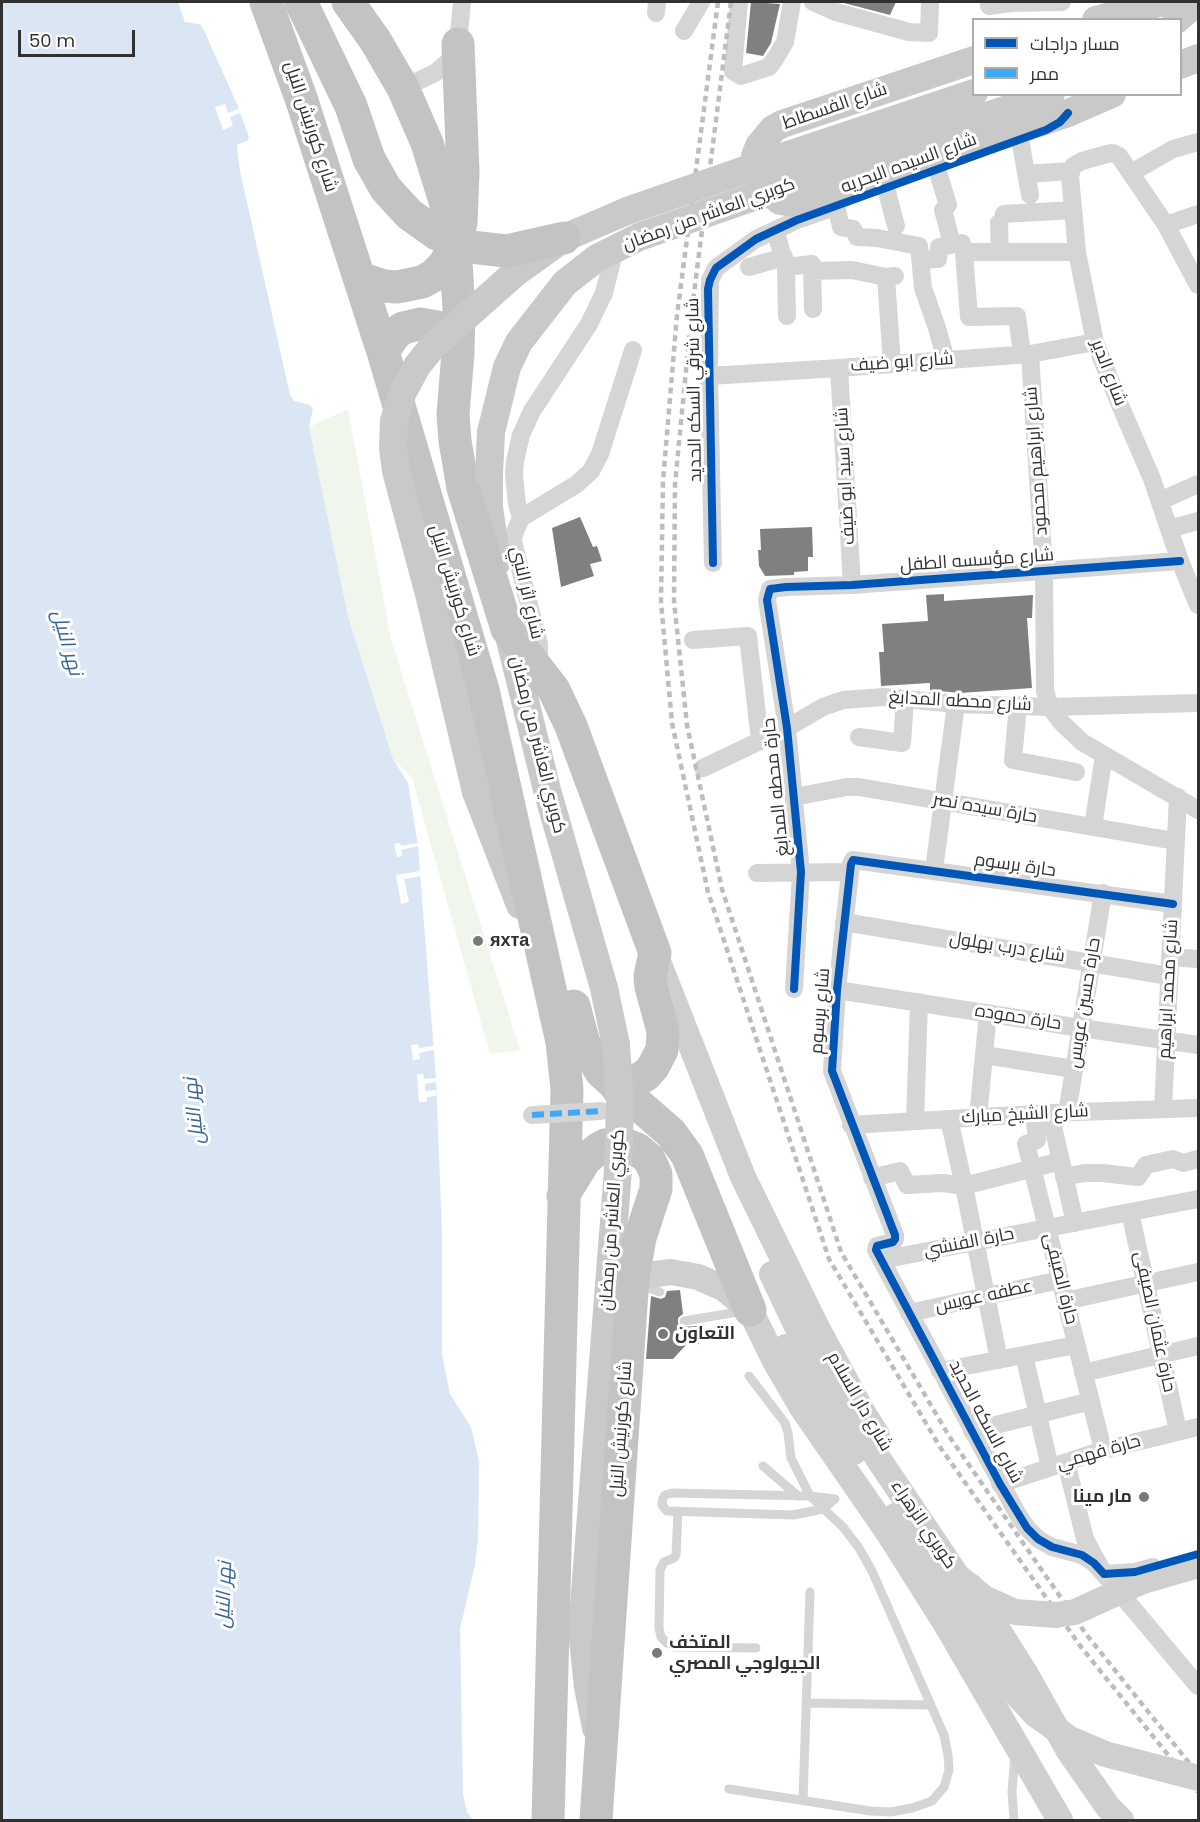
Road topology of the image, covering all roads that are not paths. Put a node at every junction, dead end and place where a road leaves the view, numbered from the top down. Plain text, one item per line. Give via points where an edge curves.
1 (266, 2) edge
2 (301, 2) edge
3 (348, 2) edge
4 (462, 2) edge
5 (701, 2) edge
6 (740, 2) edge
7 (792, 2) edge
8 (930, 2) edge
9 (989, 2) edge
10 (1062, 2) edge
11 (1162, 2) edge
12 (1197, 2) edge
13 (825, 4) edge
14 (1103, 18) edge
15 (1178, 18) edge
16 (684, 31) dead end
17 (458, 44) junction
18 (1198, 44) edge
19 (1182, 48) edge
20 (1198, 58) edge
21 (972, 61) edge
22 (1182, 64) edge
23 (403, 88) junction
24 (972, 94) edge
25 (1102, 96) edge
26 (1060, 104) edge
27 (1020, 139) junction
28 (1198, 142) edge
29 (937, 169) junction
30 (1071, 171) junction
31 (1131, 173) junction
32 (1026, 174) junction
33 (885, 188) junction
34 (1030, 195) dead end
35 (836, 206) junction
36 (1073, 210) junction
37 (1198, 214) edge
38 (1166, 225) junction
39 (896, 226) dead end
40 (775, 230) junction
41 (564, 238) junction
42 (756, 239) joint
43 (456, 248) junction
44 (958, 248) junction
45 (1000, 252) junction
46 (1077, 252) junction
47 (921, 260) junction
48 (612, 261) dead end
49 (785, 262) junction
50 (749, 267) dead end
51 (359, 278) junction
52 (818, 283) junction
53 (1198, 285) edge
54 (813, 309) dead end
55 (787, 316) dead end
56 (1095, 342) junction
57 (633, 350) dead end
58 (458, 353) junction
59 (1026, 354) junction
60 (384, 356) junction
61 (946, 360) junction
62 (892, 364) junction
63 (839, 368) junction
64 (709, 376) junction
65 (1198, 484) edge
66 (1160, 501) junction
67 (521, 518) junction
68 (1198, 521) edge
69 (1169, 529) junction
70 (1180, 561) junction
71 (713, 563) dead end
72 (1044, 571) junction
73 (1194, 582) edge
74 (852, 585) junction
75 (776, 588) joint
76 (1198, 605) edge
77 (507, 629) junction
78 (693, 640) dead end
79 (539, 669) junction
80 (905, 699) junction
81 (1198, 703) edge
82 (956, 704) junction
83 (1018, 705) junction
84 (1050, 707) junction
85 (787, 728) junction
86 (859, 737) dead end
87 (760, 741) junction
88 (1104, 755) junction
89 (703, 768) dead end
90 (1076, 771) dead end
91 (794, 797) junction
92 (1178, 797) junction
93 (942, 802) junction
94 (1198, 810) edge
95 (1093, 827) junction
96 (1176, 841) junction
97 (851, 866) junction
98 (934, 870) junction
99 (801, 872) junction
100 (757, 873) dead end
101 (527, 889) junction
102 (1103, 893) junction
103 (1173, 904) junction
104 (844, 922) junction
105 (655, 953) junction
106 (1198, 959) edge
107 (1092, 962) junction
108 (545, 967) junction
109 (1169, 967) junction
110 (794, 989) dead end
111 (837, 990) junction
112 (919, 1002) junction
113 (988, 1013) junction
114 (1081, 1028) junction
115 (1167, 1041) junction
116 (1198, 1045) edge
117 (984, 1055) junction
118 (1074, 1069) junction
119 (609, 1099) junction
120 (1163, 1109) junction
121 (1198, 1110) edge
122 (1050, 1114) junction
123 (532, 1115) dead end
124 (978, 1118) junction
125 (949, 1119) junction
126 (915, 1121) junction
127 (851, 1125) junction
128 (1198, 1159) edge
129 (1063, 1169) junction
130 (1032, 1170) junction
131 (742, 1178) junction
132 (872, 1178) junction
133 (964, 1186) junction
134 (563, 1197) junction
135 (1198, 1199) edge
136 (1130, 1212) junction
137 (1075, 1223) junction
138 (1047, 1228) junction
139 (975, 1242) junction
140 (878, 1254) junction
141 (1198, 1272) edge
142 (1060, 1280) junction
143 (642, 1284) junction
144 (1146, 1284) junction
145 (985, 1296) junction
146 (1065, 1301) junction
147 (750, 1311) junction
148 (909, 1313) junction
149 (684, 1321) dead end
150 (1076, 1345) junction
151 (1198, 1346) edge
152 (1024, 1355) junction
153 (1161, 1355) junction
154 (999, 1360) junction
155 (940, 1371) junction
156 (1083, 1373) junction
157 (749, 1376) dead end
158 (1090, 1401) junction
159 (1038, 1414) junction
160 (1198, 1427) edge
161 (972, 1431) junction
162 (1178, 1431) junction
163 (1103, 1450) junction
164 (1058, 1465) junction
165 (763, 1466) dead end
166 (1000, 1484) junction
167 (846, 1494) junction
168 (798, 1496) junction
169 (810, 1496) junction
170 (823, 1509) junction
171 (678, 1511) junction
172 (1198, 1554) edge
173 (1198, 1565) edge
174 (1104, 1574) junction
175 (810, 1592) dead end
176 (756, 1648) dead end
177 (1198, 1686) edge
178 (806, 1703) junction
179 (931, 1705) junction
180 (600, 1742) junction
181 (1016, 1744) junction
182 (1198, 1778) edge
183 (729, 1788) dead end
184 (803, 1800) junction
185 (548, 1821) edge
186 (596, 1821) edge
187 (1014, 1821) edge
188 (1060, 1821) edge
189 (1120, 1821) edge

1 - 51 highway, شارع كورنيش النيل
2 - 41 highway, bridge via 351,106 376,174 408,214 437,234 488,250 506,251
3 - 23 highway
4 - 17 street
5 - 16 street
6 - 7 street via 733,71 747,75 769,67 775,59 785,42
8 - 13 street via 929,33 909,32
9 - 10 street via 989,6
11 - 14 main road
12 - 15 main road
17 - 23 street via 442,68
17 - 43 highway via 463,172
18 - 19 main road
20 - 22 main road
21 - 26 main road, شارع الفسطاط via 782,124 759,146 755,156 757,178 780,201 801,204
23 - 43 highway via 437,172
24 - 41 main road, كوبري العاشر من رمضان, bridge via 627,211
25 - 26 main road, شارع الفسطاط
26 - 27 street, شارع السيده البحريه via 1053,126
26 - 77 main road, كوبري العاشر من رمضان, bridge via 796,182 639,237 597,258 565,283 519,342 507,367 491,432 489,507
27 - 29 street, شارع السيده البحريه
27 - 32 street
28 - 31 street via 1173,149
29 - 33 street, شارع السيده البحريه
29 - 44 street via 948,205 943,210
30 - 31 street via 1077,163 1113,153
30 - 32 street
30 - 36 street, شارع الدير
31 - 38 street
32 - 34 street
33 - 35 street, شارع السيده البحريه
33 - 39 street
35 - 40 street, شارع السيده البحريه
35 - 47 street via 842,227 853,229 857,237 919,246
36 - 45 street via 1002,219
36 - 46 street, شارع الدير
37 - 38 street
38 - 53 street
40 - 42 street, شارع السيده البحريه
40 - 49 street
41 - 108 main road, كوبري العاشر من رمضان, bridge via 514,274 433,346 402,394 394,421 393,448 476,792
42 - 64 street, شارع شرقي السكه الحديد via 716,268 710,280
43 - 51 highway via 438,271 422,282 397,287
43 - 58 highway
44 - 45 street
44 - 47 street via 939,247 938,259
44 - 59 street, شارع ابراهيم محمود via 969,317 1017,316
45 - 46 street
46 - 56 street, شارع الدير
47 - 61 street via 923,288
48 - 67 street via 590,324 532,411 521,435 514,475
49 - 50 street
49 - 52 street via 812,264
49 - 55 street
51 - 60 highway, شارع كورنيش النيل
52 - 54 street
52 - 62 street via 852,270 890,277
56 - 59 street, شارع ابو ضيف
56 - 66 street, شارع الدير
57 - 67 street via 591,471
58 - 60 highway via 444,332 420,324 396,333
58 - 77 highway via 453,414 463,488
59 - 61 street, شارع ابو ضيف
59 - 72 street, شارع ابراهيم محمود
60 - 101 highway, شارع كورنيش النيل via 483,690
61 - 62 street, شارع ابو ضيف
62 - 63 street, شارع ابو ضيف
63 - 64 street, شارع ابو ضيف
63 - 74 street, شارع سيد ابو ضيف
64 - 71 street, شارع شرقي السكه الحديد
65 - 66 street
66 - 69 street, شارع الدير
67 - 79 street, شارع اثر النبي via 513,541 539,644
68 - 69 street
69 - 70 street, شارع الدير
70 - 72 street, شارع مؤسسه الطفل
70 - 73 street, شارع الدير
72 - 74 street, شارع مؤسسه الطفل
72 - 84 street, شارع ابراهيم محمود via 1045,692
73 - 76 street, شارع الدير
74 - 75 street, شارع مؤسسه الطفل
75 - 85 street, حارة محطه المدابغ via 770,590 767,600
77 - 79 highway
77 - 180 main road, كوبري العاشر من رمضان, bridge via 547,790 604,988 619,1075 620,1137 582,1631 592,1714
78 - 87 street via 748,636
79 - 105 highway via 572,726
80 - 82 street, شارع محطه المدابغ
80 - 85 street, شارع محطه المدابغ via 843,700 804,716
80 - 86 street via 902,743
81 - 84 street
82 - 83 street, شارع محطه المدابغ
82 - 93 street
83 - 84 street, شارع محطه المدابغ
83 - 90 street via 1013,760
84 - 88 street, شارع محطه المدابغ via 1082,742
85 - 87 street, شارع محطه المدابغ
85 - 91 street, حارة محطه المدابغ
87 - 89 street, شارع محطه المدابغ
88 - 92 street, شارع محطه المدابغ
88 - 95 street
91 - 93 street, حارة سيده نصر via 854,786
91 - 99 street, حارة محطه المدابغ
92 - 94 street, شارع محطه المدابغ
92 - 96 street, شارع محمد ابراهيم
93 - 95 street, حارة سيده نصر
93 - 98 street
95 - 96 street, حارة سيده نصر
96 - 103 street, شارع محمد ابراهيم
97 - 98 street, حارة برسوم
97 - 99 street, حارة برسوم
97 - 104 street, شارع برسوم
98 - 102 street, حارة برسوم
99 - 100 street, حارة برسوم
99 - 110 street, حارة محطه المدابغ
101 - 108 highway, شارع كورنيش النيل
101 - 119 highway via 555,931 584,1043 601,1072
102 - 103 street, حارة برسوم
102 - 107 street, حارة حسين عويس
103 - 109 street, شارع محمد ابراهيم
104 - 107 street, شارع درب بهلول
104 - 111 street, شارع برسوم
105 - 119 highway via 650,976 663,1031 662,1050 646,1075
105 - 131 main road, شارع دار السلام
106 - 109 street, شارع درب بهلول
107 - 109 street, شارع درب بهلول
107 - 114 street, حارة حسين عويس
108 - 134 highway, شارع كورنيش النيل via 558,1018 567,1089
109 - 115 street, شارع محمد ابراهيم
111 - 112 street, حارة حموده
111 - 127 street, شارع برسوم via 832,1071
112 - 113 street, حارة حموده
112 - 126 street
113 - 114 street, حارة حموده
113 - 117 street
114 - 115 street, حارة حموده
114 - 118 street, حارة حسين عويس
115 - 116 street, حارة حموده
115 - 120 street, شارع محمد ابراهيم
117 - 118 street
117 - 124 street
118 - 122 street, حارة حسين عويس
119 - 123 street, bridge
119 - 147 highway via 671,1132 687,1155
120 - 121 street, شارع الشيخ مبارك
120 - 122 street, شارع الشيخ مبارك
122 - 124 street, شارع الشيخ مبارك
122 - 129 street
122 - 130 street, حارة الصيفى via 1037,1140 1026,1144
124 - 125 street, شارع الشيخ مبارك
125 - 126 street, شارع الشيخ مبارك
125 - 133 street
126 - 127 street, شارع الشيخ مبارك
127 - 132 street, شارع برسوم
128 - 129 street via 1146,1165 1138,1178
129 - 130 street
129 - 137 street
130 - 133 street
130 - 138 street, حارة الصيفى
131 - 173 main road, كوبري الزهراء, bridge via 753,1227 802,1337 861,1433 969,1588 1015,1612 1056,1615 1076,1612 1143,1581
131 - 189 main road, شارع دار السلام via 863,1413 1025,1672 1069,1751
132 - 133 street via 900,1170 907,1185
132 - 140 street, شارع برسوم via 895,1239
133 - 139 street
134 - 143 highway, شارع كورنيش النيل via 585,1160 605,1145 630,1145 649,1159 656,1174 656,1189 640,1238
134 - 185 highway, شارع كورنيش النيل
135 - 136 street, حارة الفنشي
136 - 137 street, حارة الفنشي
136 - 144 street, حارة عثمان الصيفى
137 - 138 street, حارة الفنشي
138 - 139 street, حارة الفنشي
138 - 142 street, حارة الصيفى
139 - 140 street, حارة الفنشي
139 - 145 street
140 - 148 street, شارع السكه الحديد
141 - 144 street
142 - 145 street, عطفه عويس
142 - 146 street, حارة الصيفى
143 - 147 main road via 671,1272 698,1277 723,1288
143 - 180 highway, شارع كورنيش النيل
144 - 146 street
144 - 153 street, حارة عثمان الصيفى
145 - 148 street, عطفه عويس
145 - 154 street
146 - 150 street, حارة الصيفى
147 - 149 lane
147 - 167 main road
147 - 182 main road, كوبري الزهراء, bridge via 790,1353 1008,1685 1036,1715 1070,1739 1096,1751
148 - 155 street, شارع السكه الحديد
150 - 152 street
150 - 156 street, حارة الصيفى
151 - 153 street
152 - 154 street
152 - 159 street
153 - 156 street
153 - 162 street, حارة عثمان الصيفى
154 - 155 street
155 - 161 street, شارع السكه الحديد
156 - 158 street, حارة الصيفى
157 - 169 lane via 785,1423 791,1458
158 - 159 street
158 - 163 street, حارة الصيفى
159 - 161 street
159 - 164 street
160 - 162 street, حارة فهمي
161 - 166 street, شارع السكه الحديد
162 - 163 street, حارة فهمي
163 - 164 street, حارة فهمي
164 - 166 street, حارة فهمي
164 - 174 street via 1085,1539
165 - 168 lane
166 - 174 street, شارع السكه الحديد via 1038,1539 1082,1555
167 - 169 lane
167 - 170 lane
167 - 181 main road via 888,1532
168 - 169 lane
168 - 171 lane via 672,1492 665,1495 664,1509
169 - 170 lane
170 - 171 lane via 793,1515
170 - 179 lane via 843,1527 872,1571
171 - 176 lane via 676,1555 664,1562 660,1570 661,1637 675,1647
172 - 174 street via 1135,1572
174 - 177 street
175 - 178 lane
178 - 179 lane
178 - 184 lane
179 - 184 lane via 944,1735 949,1770 944,1787 932,1801 891,1812
180 - 186 highway, شارع كورنيش النيل
181 - 187 lane
181 - 188 main road
183 - 184 lane

